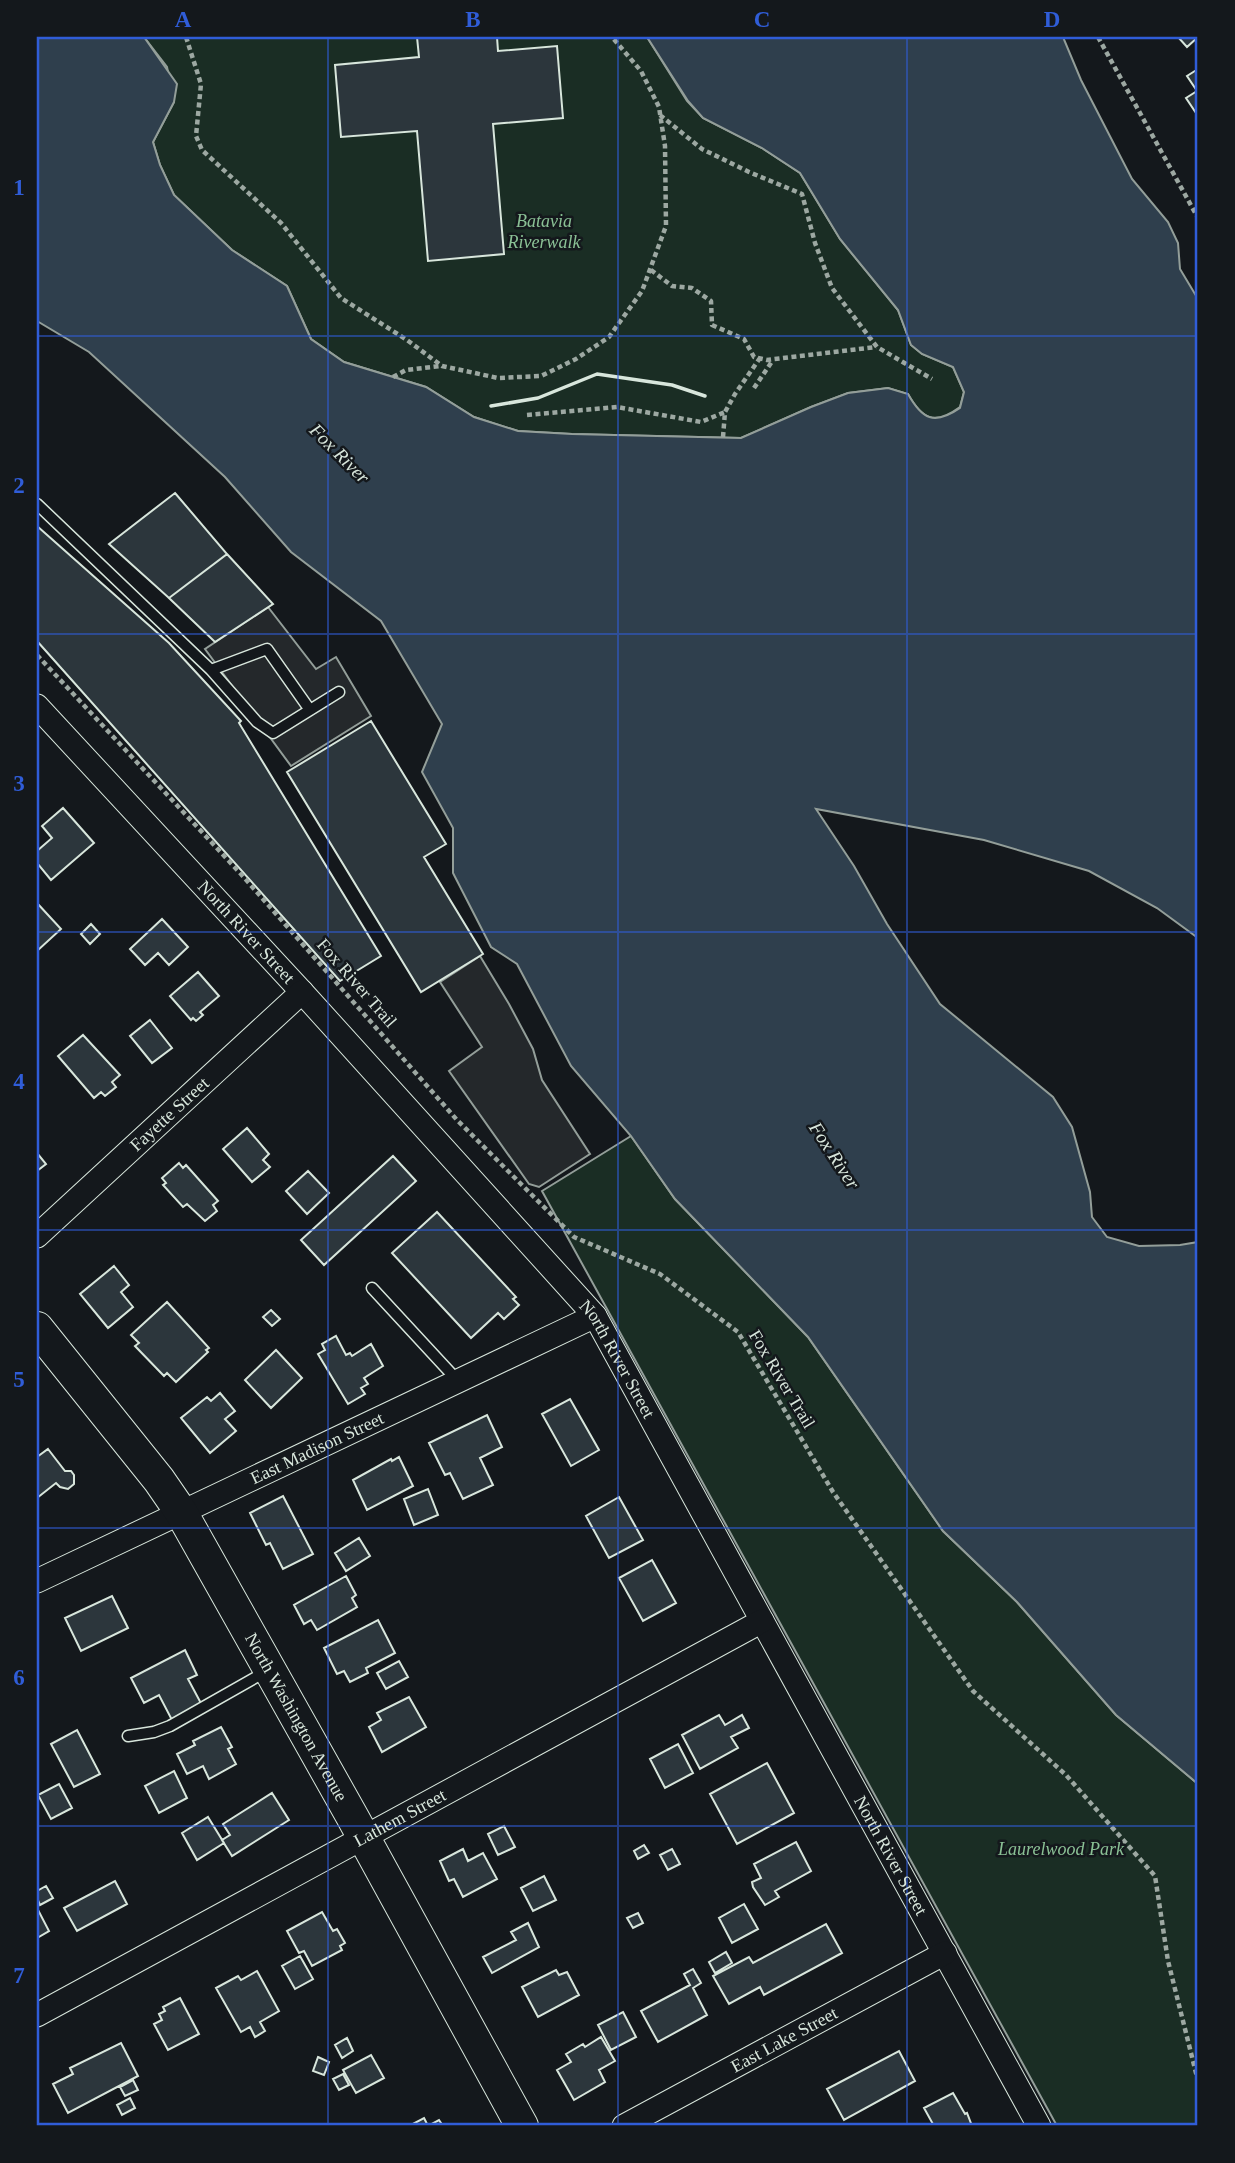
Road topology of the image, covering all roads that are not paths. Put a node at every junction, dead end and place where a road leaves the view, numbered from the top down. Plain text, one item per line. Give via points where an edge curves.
1 (37, 504) edge
2 (211, 670) junction
3 (339, 692) dead end
4 (37, 706) edge
5 (310, 710) junction
6 (303, 992) junction
7 (37, 1236) edge
8 (372, 1288) dead end
9 (595, 1316) junction
10 (37, 1328) edge
11 (457, 1381) junction
12 (181, 1512) junction
13 (37, 1581) edge
14 (762, 1621) junction
15 (270, 1670) junction
16 (128, 1736) dead end
17 (363, 1837) junction
18 (945, 1953) junction
19 (37, 2015) edge
20 (522, 2126) edge
21 (624, 2126) edge
22 (1039, 2126) edge

1 - 2 lane
2 - 5 lane via 257,722 273,733
2 - 5 lane via 267,649
3 - 5 lane
4 - 6 street, North River Street
6 - 7 street, Fayette Street
6 - 9 street, North River Street
8 - 11 lane
9 - 11 street, East Madison Street
9 - 14 street, North River Street
10 - 12 main road, North Washington Avenue
11 - 12 street, East Madison Street
12 - 13 street, East Madison Street
12 - 15 main road, North Washington Avenue
14 - 17 street, Lathem Street
14 - 18 street, North River Street
15 - 16 lane via 170,1726
15 - 17 main road, North Washington Avenue
17 - 19 street, Lathem Street
17 - 20 main road, North Washington Avenue
18 - 21 street, East Lake Street
18 - 22 street, North River Street

